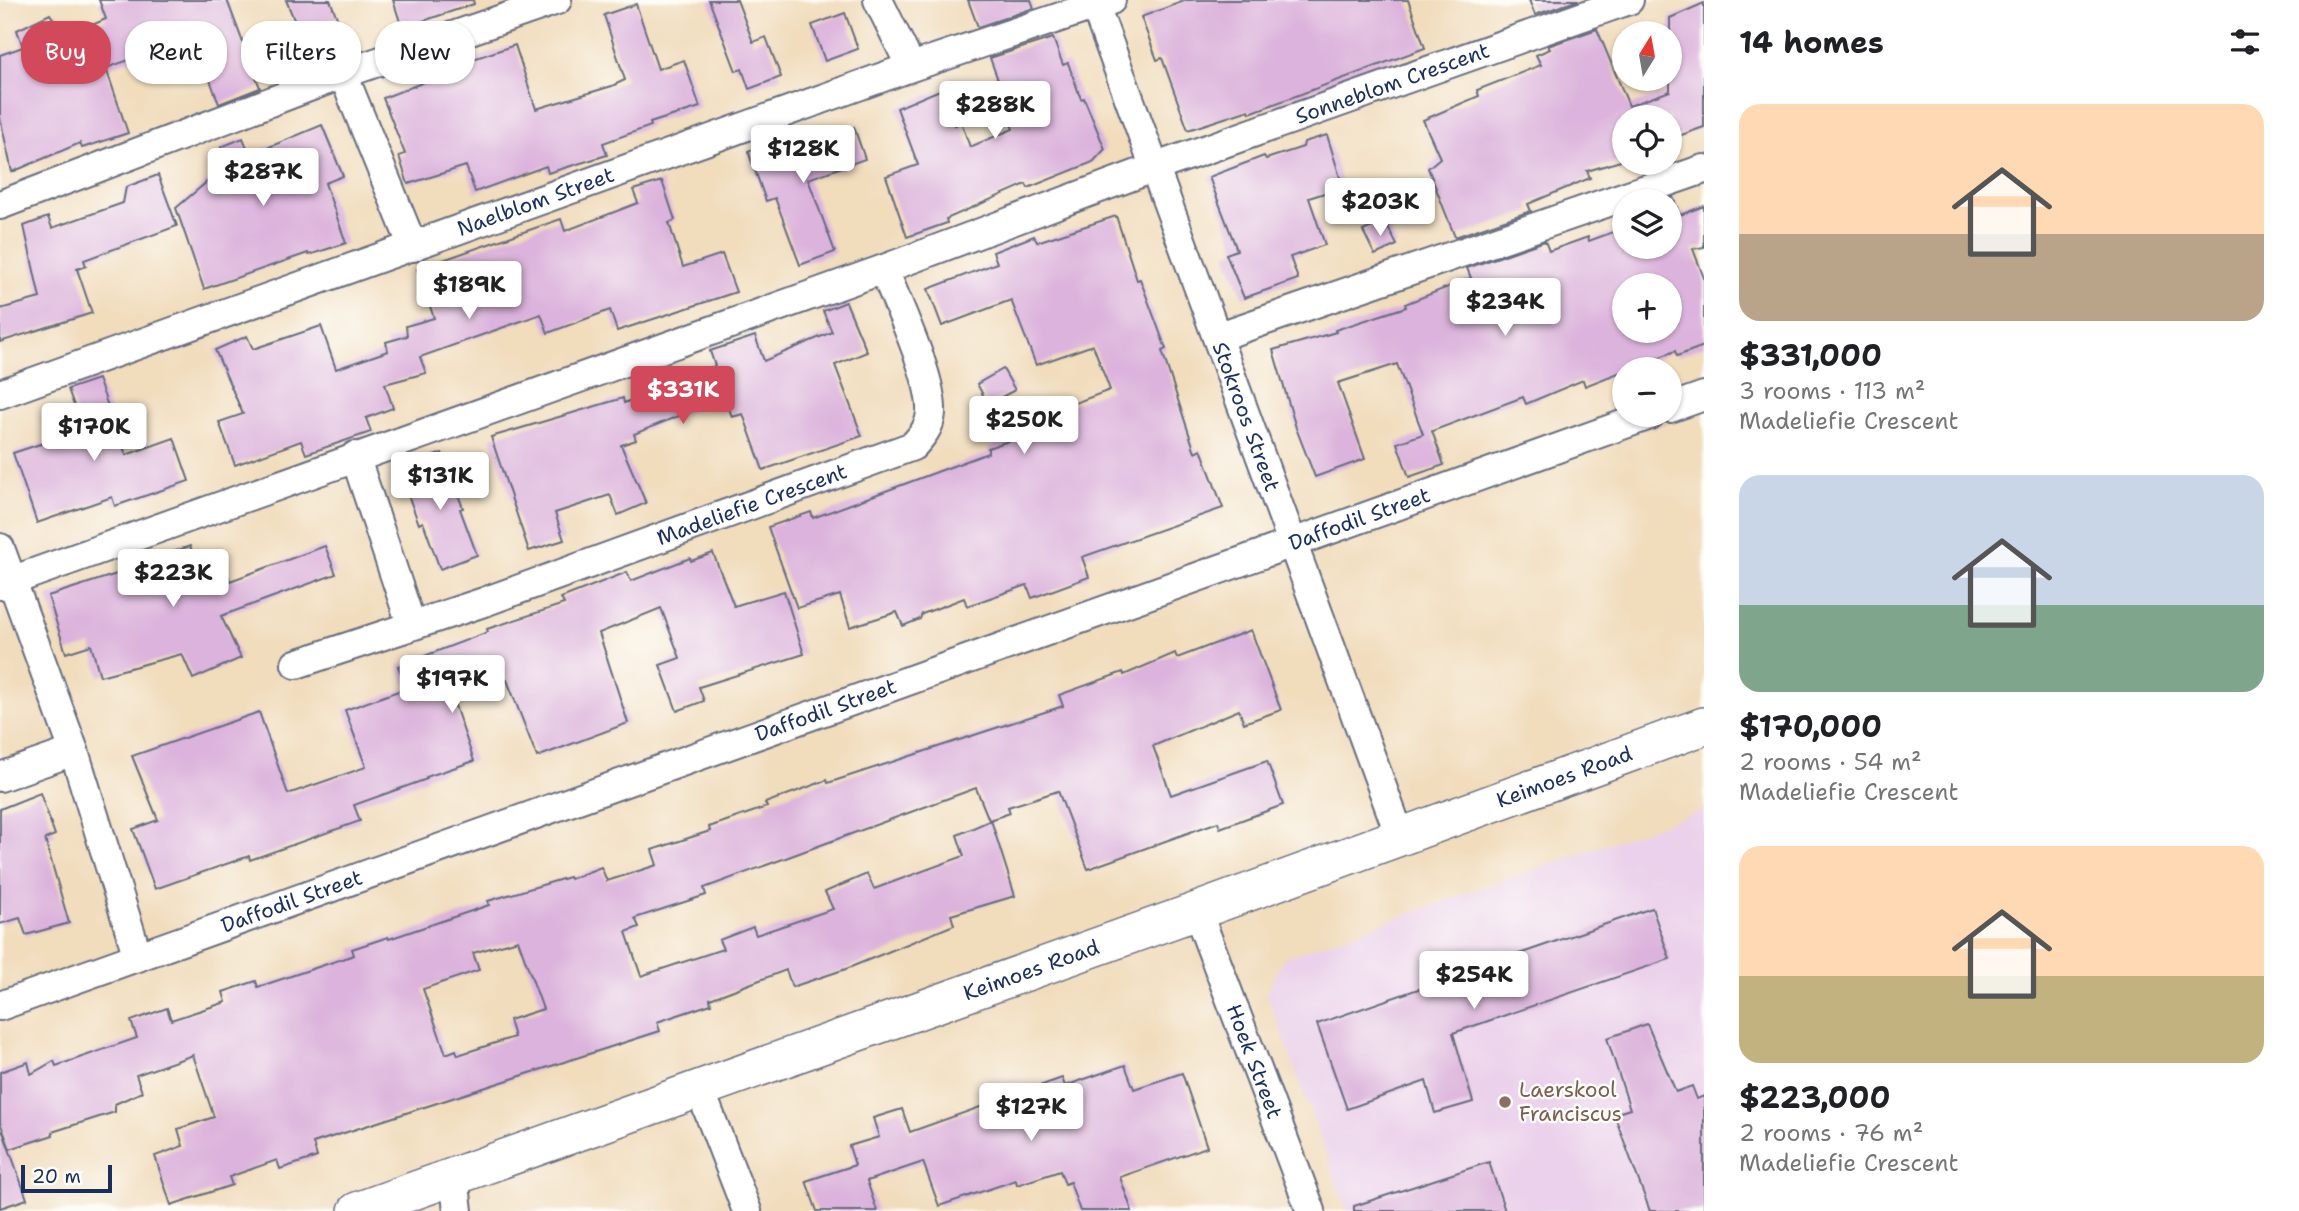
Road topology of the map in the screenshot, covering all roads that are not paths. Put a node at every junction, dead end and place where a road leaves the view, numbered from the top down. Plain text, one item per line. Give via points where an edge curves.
1 (557, 0) edge
2 (878, 0) edge
3 (1629, 0) edge
4 (1100, 2) edge
5 (911, 67) junction
6 (361, 68) edge
7 (317, 84) edge
8 (347, 84) edge
9 (1156, 167) junction
10 (1704, 169) edge
11 (0, 205) edge
12 (413, 247) junction
13 (884, 269) junction
14 (1217, 337) junction
15 (0, 394) edge
16 (1704, 396) edge
17 (1682, 404) edge
18 (1616, 427) edge
19 (355, 456) junction
20 (1290, 542) junction
21 (0, 548) edge
22 (6, 583) edge
23 (411, 624) junction
24 (296, 664) dead end
25 (1704, 726) edge
26 (74, 751) junction
27 (0, 777) edge
28 (1400, 836) junction
29 (1197, 911) junction
30 (138, 957) junction
31 (0, 1006) edge
32 (699, 1087) junction
33 (456, 1194) edge
34 (357, 1211) edge
35 (747, 1211) edge
36 (1311, 1211) edge

1 - 6 street
2 - 5 street
3 - 9 street, Sonneblom Crescent
4 - 5 street, Naelblom Street
4 - 9 street, Stokroos Street
5 - 12 street, Naelblom Street
7 - 11 street
8 - 12 street
9 - 13 street
9 - 14 street, Stokroos Street
10 - 14 street
12 - 15 street, Naelblom Street
13 - 19 street
13 - 23 street, Madeliefie Crescent via 928,381 931,413 926,431 914,446 484,602
14 - 20 street, Stokroos Street
16 - 17 street
18 - 20 street, Daffodil Street
19 - 22 street
19 - 23 street
20 - 28 street, Stokroos Street
20 - 30 street, Daffodil Street
21 - 22 street
22 - 26 street
23 - 24 street, Madeliefie Crescent
25 - 28 street, Keimoes Road
26 - 27 street
26 - 30 street
28 - 29 street, Keimoes Road
29 - 32 street, Keimoes Road
29 - 36 street, Hoek Street
30 - 31 street, Daffodil Street
32 - 33 street, Keimoes Road
32 - 35 street
33 - 34 street, Keimoes Road

